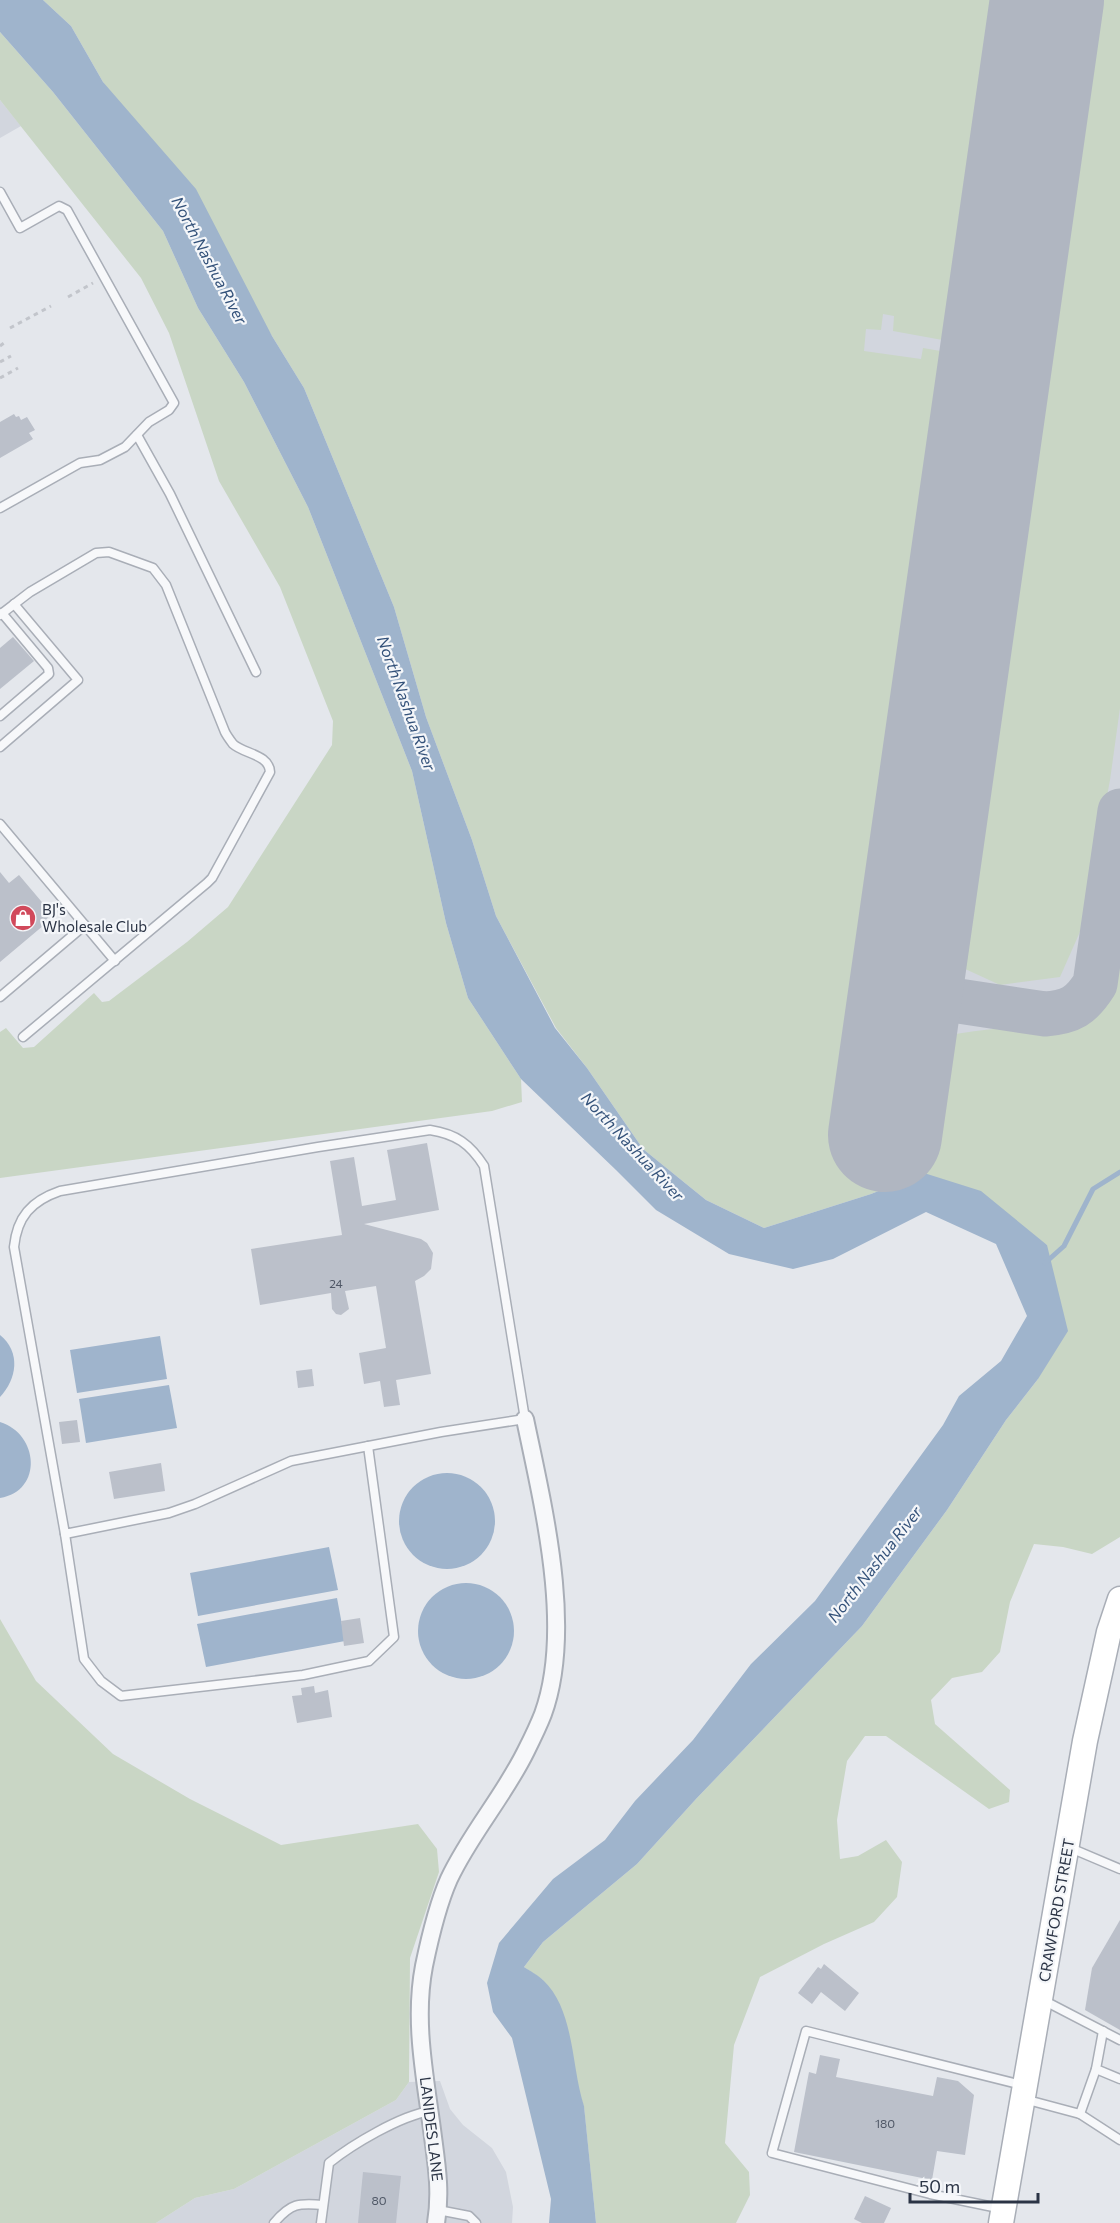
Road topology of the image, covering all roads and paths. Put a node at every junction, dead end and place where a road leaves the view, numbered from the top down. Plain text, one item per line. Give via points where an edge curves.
1 (0, 192) edge
2 (104, 277) junction
3 (68, 297) dead end
4 (51, 306) dead end
5 (10, 328) dead end
6 (11, 356) dead end
7 (0, 362) edge
8 (18, 368) dead end
9 (0, 378) edge
10 (137, 435) junction
11 (0, 508) edge
12 (14, 604) junction
13 (1, 614) edge
14 (256, 672) dead end
15 (0, 716) edge
16 (0, 747) edge
17 (0, 824) edge
18 (85, 925) junction
19 (115, 961) junction
20 (0, 997) edge
21 (23, 1037) dead end
22 (525, 1419) junction
23 (368, 1446) junction
24 (65, 1534) junction
25 (1120, 1599) edge
26 (1068, 1847) junction
27 (1120, 1869) edge
28 (1041, 1999) junction
29 (1103, 2031) junction
30 (1120, 2040) edge
31 (1096, 2069) junction
32 (1120, 2079) edge
33 (1025, 2092) junction
34 (430, 2110) junction
35 (1080, 2114) junction
36 (1120, 2140) edge
37 (323, 2205) junction
38 (1002, 2216) edge
39 (437, 2217) edge
40 (274, 2223) edge
41 (321, 2223) edge
42 (476, 2223) edge

1 - 2 lane via 20,228 55,207 64,207
2 - 3 path
2 - 10 lane via 174,402
4 - 5 path
6 - 7 path
8 - 9 path
10 - 11 lane via 105,458 80,463
10 - 14 lane via 170,494
12 - 13 lane
12 - 16 lane via 78,680
12 - 19 lane via 102,551 153,568 166,585 225,732 233,744 270,767 268,778 212,878
13 - 15 lane via 49,674
17 - 18 lane
18 - 19 lane
18 - 20 lane
19 - 21 lane
22 - 23 lane
22 - 24 lane via 484,1166 463,1140 448,1133 419,1131 60,1191 47,1195 25,1214 14,1247
22 - 34 street, LANIDES LANE via 556,1605 551,1681 543,1713 526,1752 449,1880 429,1940 423,1970 420,2036
23 - 24 lane via 291,1461 169,1513
23 - 24 lane via 394,1637 369,1661 303,1675 121,1696 100,1681 84,1659
25 - 26 main road, CRAWFORD STREET via 1085,1741
26 - 27 lane
26 - 28 main road, CRAWFORD STREET
28 - 29 lane
28 - 33 main road, CRAWFORD STREET
29 - 30 lane
29 - 31 lane
31 - 32 lane
31 - 35 lane
33 - 35 lane
33 - 38 main road, CRAWFORD STREET
33 - 38 lane via 807,2031 772,2153
34 - 37 lane via 399,2120 329,2163
34 - 39 street, LANIDES LANE via 439,2180
35 - 36 lane
37 - 40 lane via 295,2205
37 - 41 lane
39 - 42 lane via 469,2216

